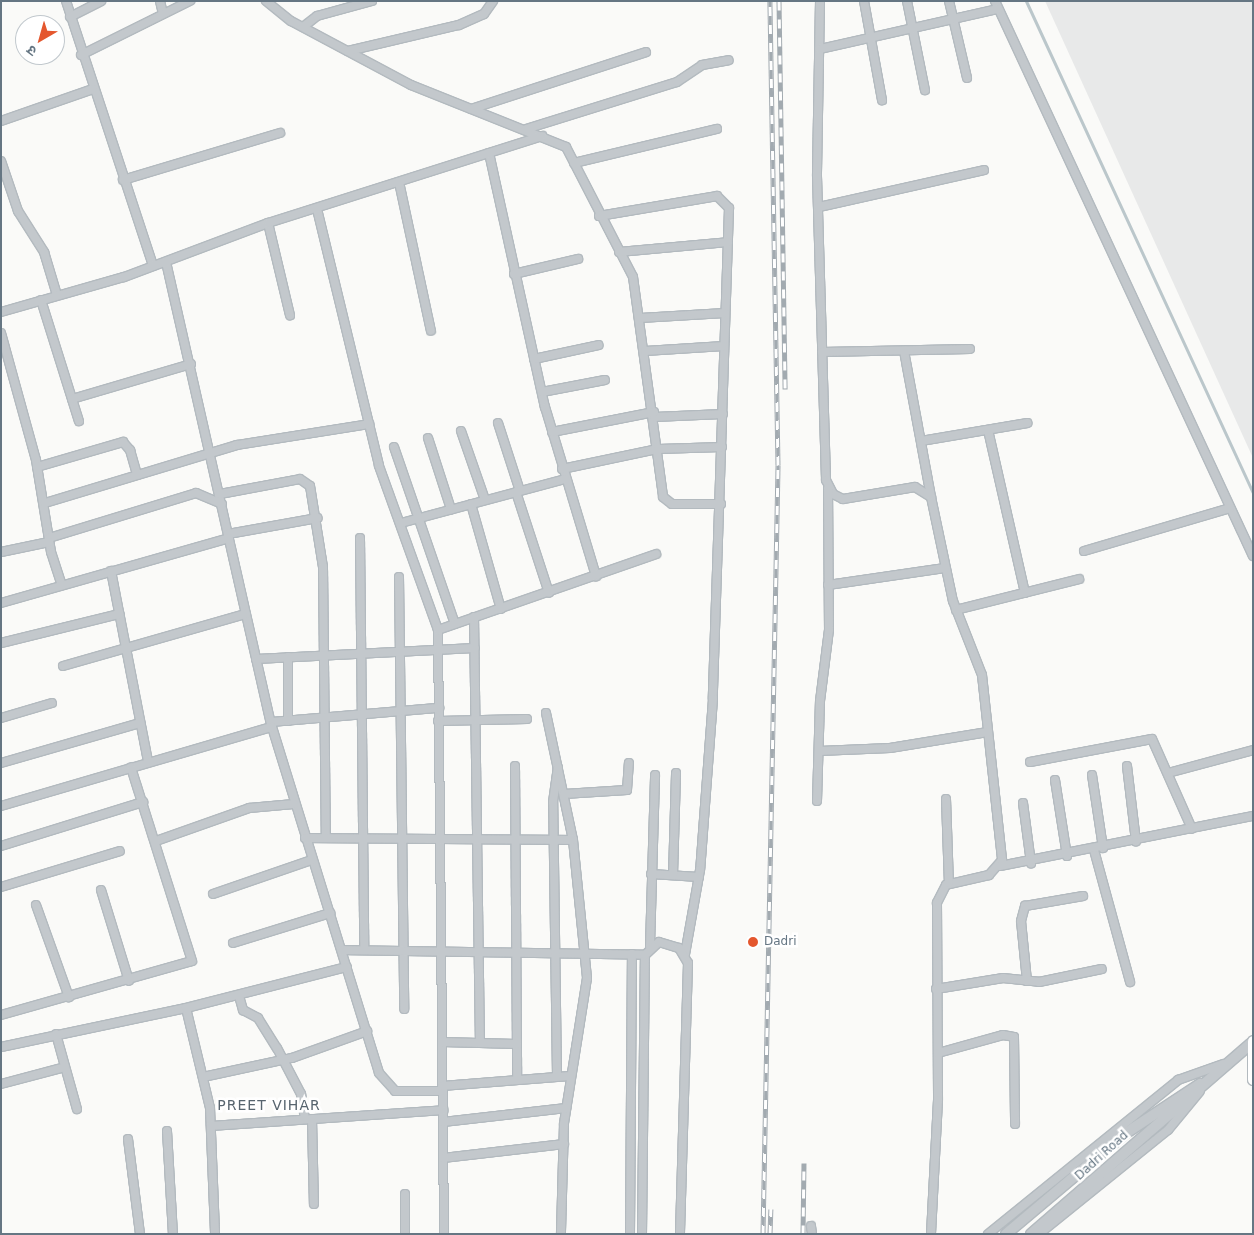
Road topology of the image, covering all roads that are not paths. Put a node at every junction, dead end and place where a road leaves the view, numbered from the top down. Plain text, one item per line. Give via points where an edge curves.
1 (66, 1) edge
2 (101, 1) edge
3 (160, 1) edge
4 (190, 1) edge
5 (266, 1) edge
6 (372, 1) edge
7 (493, 1) edge
8 (820, 1) edge
9 (864, 1) edge
10 (907, 1) edge
11 (949, 1) edge
12 (996, 5) edge
13 (163, 14) junction
14 (70, 16) junction
15 (953, 19) junction
16 (302, 27) junction
17 (912, 28) junction
18 (870, 38) junction
19 (820, 49) junction
20 (348, 51) junction
21 (646, 52) dead end
22 (81, 55) junction
23 (729, 60) dead end
24 (967, 78) dead end
25 (93, 89) junction
26 (925, 90) dead end
27 (882, 100) dead end
28 (471, 109) junction
29 (1, 121) edge
30 (526, 129) junction
31 (717, 129) dead end
32 (280, 133) dead end
33 (543, 136) junction
34 (489, 153) junction
35 (1, 161) edge
36 (574, 163) junction
37 (984, 170) dead end
38 (124, 180) junction
39 (399, 182) junction
40 (819, 207) junction
41 (317, 209) junction
42 (599, 216) junction
43 (268, 223) junction
44 (728, 242) junction
45 (619, 252) junction
46 (578, 260) dead end
47 (166, 262) junction
48 (153, 266) junction
49 (514, 274) junction
50 (57, 296) junction
51 (41, 300) junction
52 (1, 312) edge
53 (726, 314) junction
54 (290, 315) dead end
55 (640, 318) junction
56 (431, 331) dead end
57 (1, 333) edge
58 (599, 345) dead end
59 (724, 346) junction
60 (970, 349) dead end
61 (645, 351) junction
62 (904, 351) junction
63 (822, 352) junction
64 (534, 359) junction
65 (190, 364) junction
66 (605, 380) dead end
67 (542, 392) junction
68 (72, 399) junction
69 (723, 414) junction
70 (654, 415) junction
71 (79, 421) dead end
72 (498, 423) dead end
73 (1027, 423) dead end
74 (369, 424) junction
75 (988, 430) junction
76 (461, 431) dead end
77 (552, 432) junction
78 (428, 438) dead end
79 (921, 441) junction
80 (394, 447) dead end
81 (722, 447) junction
82 (658, 450) junction
83 (210, 452) junction
84 (37, 467) junction
85 (562, 468) junction
86 (137, 475) junction
87 (565, 478) junction
88 (828, 488) junction
89 (518, 491) junction
90 (220, 494) junction
91 (931, 497) junction
92 (485, 500) junction
93 (45, 503) junction
94 (222, 504) junction
95 (471, 504) junction
96 (721, 504) junction
97 (1230, 508) junction
98 (451, 509) junction
99 (318, 518) junction
100 (419, 518) junction
101 (401, 523) junction
102 (229, 536) junction
103 (360, 538) dead end
104 (49, 540) junction
105 (1084, 551) dead end
106 (1, 552) edge
107 (656, 554) dead end
108 (1253, 556) edge
109 (945, 568) junction
110 (111, 571) junction
111 (596, 576) junction
112 (399, 577) dead end
113 (1079, 579) dead end
114 (62, 585) junction
115 (828, 585) junction
116 (549, 593) junction
117 (1024, 593) junction
118 (1, 603) edge
119 (501, 609) junction
120 (956, 610) junction
121 (119, 614) junction
122 (246, 614) junction
123 (474, 618) junction
124 (455, 624) junction
125 (438, 630) junction
126 (1, 643) edge
127 (125, 648) junction
128 (475, 648) junction
129 (438, 650) junction
130 (400, 651) junction
131 (325, 654) junction
132 (362, 654) junction
133 (288, 657) junction
134 (256, 659) junction
135 (63, 666) dead end
136 (52, 704) dead end
137 (439, 708) junction
138 (401, 711) junction
139 (546, 712) dead end
140 (364, 714) junction
141 (1, 718) edge
142 (326, 718) junction
143 (527, 719) dead end
144 (476, 720) junction
145 (288, 721) junction
146 (438, 721) junction
147 (140, 723) junction
148 (271, 725) junction
149 (988, 732) junction
150 (1253, 750) edge
151 (819, 751) junction
152 (148, 762) junction
153 (1030, 762) dead end
154 (1, 763) edge
155 (629, 763) dead end
156 (515, 766) dead end
157 (558, 766) junction
158 (1127, 766) dead end
159 (131, 767) junction
160 (1168, 772) junction
161 (676, 774) dead end
162 (655, 775) dead end
163 (1092, 775) dead end
164 (1055, 780) dead end
165 (564, 794) junction
166 (946, 799) dead end
167 (817, 800) dead end
168 (143, 802) junction
169 (1023, 803) dead end
170 (294, 804) junction
171 (1, 806) edge
172 (1253, 816) edge
173 (1192, 829) junction
174 (305, 838) junction
175 (326, 838) junction
176 (366, 838) junction
177 (403, 838) junction
178 (440, 838) junction
179 (479, 839) junction
180 (515, 839) junction
181 (553, 840) junction
182 (573, 840) junction
183 (156, 841) junction
184 (1136, 841) junction
185 (1, 846) edge
186 (1103, 848) junction
187 (1094, 850) junction
188 (120, 851) dead end
189 (1067, 856) junction
190 (312, 860) junction
191 (1031, 863) junction
192 (1000, 866) junction
193 (651, 874) junction
194 (673, 875) junction
195 (699, 877) junction
196 (949, 884) junction
197 (1, 886) edge
198 (101, 890) dead end
199 (213, 894) dead end
200 (1083, 896) dead end
201 (36, 905) dead end
202 (330, 913) junction
203 (233, 943) dead end
204 (650, 946) junction
205 (342, 950) junction
206 (364, 950) junction
207 (403, 950) junction
208 (440, 950) junction
209 (478, 950) junction
210 (516, 951) junction
211 (553, 951) junction
212 (585, 951) junction
213 (632, 954) junction
214 (685, 954) junction
215 (645, 955) junction
216 (347, 967) junction
217 (1102, 969) dead end
218 (129, 981) junction
219 (1028, 981) junction
220 (1130, 982) dead end
221 (936, 989) junction
222 (239, 996) junction
223 (69, 997) junction
224 (186, 1008) junction
225 (404, 1009) dead end
226 (1, 1014) edge
227 (367, 1031) junction
228 (56, 1034) junction
229 (442, 1042) junction
230 (1251, 1042) edge
231 (480, 1043) junction
232 (517, 1044) junction
233 (1, 1047) edge
234 (938, 1053) junction
235 (283, 1060) junction
236 (1223, 1064) junction
237 (65, 1067) junction
238 (1211, 1074) junction
239 (557, 1076) junction
240 (570, 1076) junction
241 (202, 1077) junction
242 (517, 1078) junction
243 (1253, 1079) edge
244 (1201, 1083) junction
245 (1, 1084) edge
246 (442, 1088) junction
247 (566, 1108) junction
248 (77, 1109) dead end
249 (443, 1110) junction
250 (309, 1119) junction
251 (443, 1122) junction
252 (1014, 1124) dead end
253 (211, 1126) junction
254 (167, 1131) dead end
255 (128, 1139) dead end
256 (564, 1144) junction
257 (443, 1158) junction
258 (405, 1194) dead end
259 (314, 1204) dead end
260 (140, 1234) edge
261 (172, 1234) edge
262 (215, 1234) edge
263 (405, 1234) edge
264 (444, 1234) edge
265 (561, 1234) edge
266 (630, 1234) edge
267 (642, 1234) edge
268 (680, 1234) edge
269 (931, 1234) edge
270 (988, 1234) edge
271 (1006, 1234) edge
272 (1031, 1234) edge
273 (1039, 1234) edge

1 - 14 street
2 - 14 street
3 - 13 street
4 - 13 street
5 - 16 street
6 - 16 street via 317,16
7 - 20 street via 484,14 459,25
8 - 19 street
9 - 18 street
10 - 17 street
11 - 15 street
12 - 15 street
12 - 97 street
13 - 22 street
14 - 22 street
15 - 17 street
15 - 24 street
16 - 20 street
17 - 18 street
17 - 26 street
18 - 19 street
18 - 27 street
19 - 40 street
20 - 28 street
21 - 28 street
22 - 25 street
23 - 30 street via 702,65 676,82
25 - 29 street
25 - 38 street
28 - 30 street
30 - 33 street
31 - 36 street
32 - 38 street
33 - 34 street
33 - 36 street via 566,147
34 - 39 street
34 - 49 street
35 - 50 street via 18,211 44,252
36 - 42 street
37 - 40 street
38 - 48 street
39 - 41 street
39 - 56 street
40 - 63 street
41 - 43 street
41 - 74 street
42 - 44 street via 717,196 729,208
42 - 45 street
43 - 47 street
43 - 54 street
44 - 45 street
44 - 53 street
45 - 55 street via 630,268
46 - 49 street
47 - 48 street
47 - 65 street
48 - 50 street
49 - 64 street
50 - 51 street
51 - 52 street
51 - 68 street
53 - 55 street
53 - 59 street
55 - 61 street
57 - 84 street
58 - 64 street
59 - 61 street
59 - 69 street
60 - 62 street
61 - 70 street
62 - 63 street
62 - 79 street
63 - 88 street
64 - 67 street
65 - 68 street
65 - 83 street
66 - 67 street
67 - 77 street
68 - 71 street
69 - 70 street
69 - 81 street
70 - 77 street
70 - 82 street
72 - 89 street
73 - 75 street
74 - 83 street
74 - 101 street via 378,466
75 - 79 street
75 - 117 street
76 - 92 street
77 - 85 street
78 - 98 street
79 - 91 street
80 - 100 street
81 - 82 street
81 - 96 street
82 - 85 street
82 - 96 street via 667,502
83 - 86 street
83 - 90 street
84 - 86 street via 123,442 130,450
84 - 93 street
85 - 87 street
86 - 93 street
87 - 89 street
87 - 111 street
88 - 91 street via 843,499 915,487
88 - 115 street
89 - 92 street
89 - 116 street
90 - 94 street
90 - 99 street via 304,480
91 - 109 street
92 - 95 street
93 - 104 street
94 - 102 street
94 - 104 street via 196,493
95 - 98 street
95 - 119 street
96 - 195 street via 713,699
97 - 105 street
97 - 108 street
98 - 100 street
99 - 102 street
99 - 131 street
100 - 101 street
100 - 124 street
101 - 125 street
102 - 110 street
102 - 122 street
103 - 132 street
104 - 106 street
104 - 114 street
107 - 111 street
109 - 115 street
109 - 120 street
110 - 114 street
110 - 121 street
111 - 116 street
112 - 130 street
113 - 117 street
114 - 118 street
115 - 151 street via 828,655
116 - 119 street
117 - 120 street
119 - 123 street
120 - 149 street via 982,675
121 - 126 street
121 - 127 street
122 - 127 street
122 - 134 street
123 - 124 street
123 - 128 street
124 - 125 street
125 - 129 street
127 - 135 street
127 - 147 street
128 - 129 street
128 - 144 street
129 - 130 street
129 - 137 street
130 - 132 street
130 - 138 street
131 - 132 street
131 - 133 street
131 - 142 street
132 - 140 street
133 - 134 street
133 - 145 street
134 - 148 street
136 - 141 street
137 - 138 street
137 - 146 street
138 - 140 street
138 - 177 street
139 - 157 street
140 - 142 street
140 - 176 street
142 - 145 street
142 - 175 street
143 - 144 street
144 - 146 street
144 - 179 street
145 - 148 street
146 - 178 street
147 - 152 street
147 - 154 street
148 - 152 street
148 - 170 street
149 - 151 street via 890,748
149 - 192 street
150 - 160 street
151 - 167 street
152 - 159 street
153 - 160 street via 1148,737 1155,742
155 - 165 street via 629,788 623,792
156 - 180 street
157 - 165 street
157 - 181 street via 553,785
158 - 184 street
159 - 168 street
159 - 171 street
160 - 173 street
161 - 194 street
162 - 193 street
163 - 186 street
164 - 189 street
165 - 182 street
166 - 196 street
168 - 183 street
168 - 185 street
169 - 191 street
170 - 174 street
170 - 183 street via 231,813
172 - 173 street
173 - 184 street
174 - 175 street
174 - 190 street
175 - 176 street
176 - 177 street
176 - 206 street
177 - 178 street
177 - 207 street
178 - 179 street
178 - 208 street
179 - 180 street
179 - 209 street
180 - 181 street
180 - 210 street
181 - 182 street
181 - 211 street
182 - 212 street
183 - 218 street via 192,961
184 - 186 street
186 - 187 street
187 - 189 street
187 - 220 street
188 - 197 street
189 - 191 street
190 - 199 street
190 - 202 street
191 - 192 street
192 - 196 street via 989,875
193 - 194 street
193 - 204 street
194 - 195 street
195 - 214 street
196 - 221 street via 939,895 934,924
198 - 218 street
200 - 219 street via 1025,906 1021,921
201 - 223 street
202 - 203 street
202 - 205 street
204 - 214 street via 672,944
204 - 215 street
205 - 206 street
205 - 216 street
206 - 207 street
207 - 208 street
207 - 225 street
208 - 209 street
208 - 229 street
209 - 210 street
209 - 231 street
210 - 211 street
210 - 232 street
211 - 212 street
211 - 239 street
212 - 213 street
212 - 240 street via 586,1001
213 - 215 street
213 - 266 street
214 - 268 street
215 - 267 street
216 - 222 street
216 - 227 street
217 - 219 street
218 - 223 street
219 - 221 street via 1003,978
221 - 234 street
222 - 224 street
222 - 235 street via 243,1010 258,1018
223 - 226 street
224 - 228 street
224 - 241 street
227 - 235 street
227 - 246 street via 386,1086 400,1092
228 - 233 street
228 - 237 street
229 - 231 street
229 - 246 street
230 - 236 street, Dadri Road
230 - 243 main road
231 - 232 street
232 - 242 street
234 - 252 street via 1003,1035 1014,1037
234 - 269 street
235 - 241 street
235 - 250 street via 301,1094
236 - 238 street, Dadri Road
236 - 270 street via 1178,1080
237 - 245 street
237 - 248 street
238 - 244 street, Dadri Road
238 - 273 street via 1168,1130
239 - 240 street
239 - 242 street
240 - 247 street
241 - 253 street
242 - 246 street
244 - 271 street, Dadri Road via 1126,1133
244 - 272 street, Dadri Road via 1174,1113
246 - 249 street
247 - 251 street
247 - 256 street
249 - 250 street
249 - 251 street
250 - 253 street
250 - 259 street
251 - 257 street
253 - 262 street
254 - 261 street
255 - 260 street
256 - 257 street
256 - 265 street
257 - 264 street
258 - 263 street

